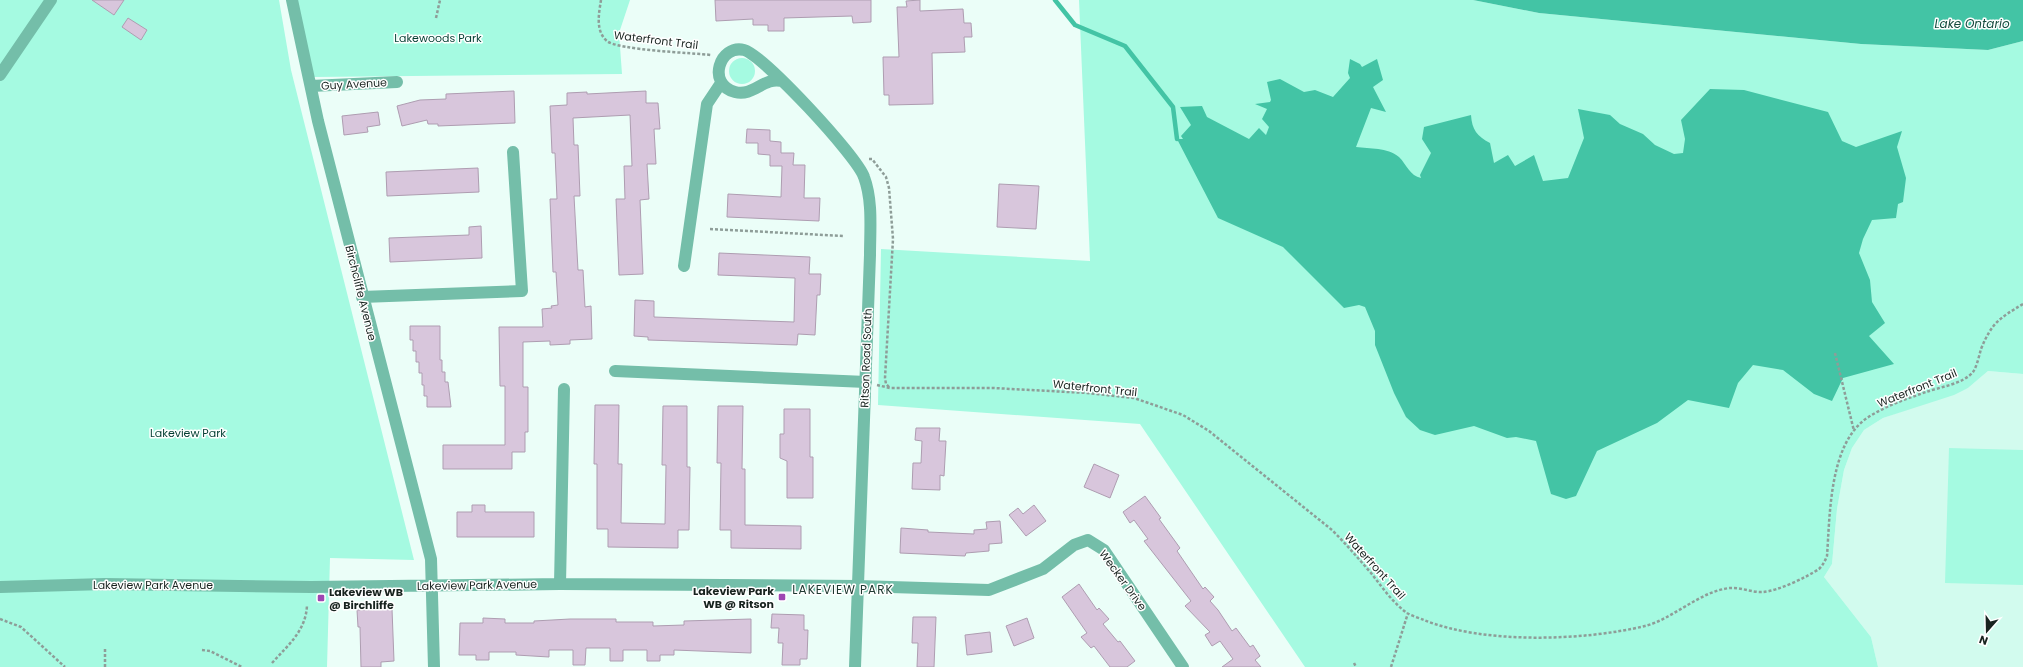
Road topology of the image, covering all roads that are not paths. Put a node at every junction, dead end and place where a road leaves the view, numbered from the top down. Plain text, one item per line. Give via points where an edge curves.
1 (51, 0) edge
2 (292, 0) edge
3 (0, 75) edge
4 (781, 81) junction
5 (397, 82) dead end
6 (721, 83) junction
7 (311, 86) junction
8 (513, 152) dead end
9 (684, 266) dead end
10 (362, 297) junction
11 (615, 371) dead end
12 (866, 382) junction
13 (564, 389) dead end
14 (560, 584) junction
15 (433, 586) junction
16 (858, 586) junction
17 (0, 588) edge
18 (1181, 666) edge
19 (434, 667) edge
20 (855, 667) edge

1 - 3 street
2 - 7 street, Birchcliffe Avenue
4 - 6 street via 771,80 747,93 728,90
4 - 6 street, Ritson Road South via 761,60 749,52 735,50 722,61 718,76
4 - 12 street, Ritson Road South via 857,162 867,187 870,198 870,255
5 - 7 street, Guy Avenue
6 - 9 street via 707,104
7 - 10 street, Birchcliffe Avenue
8 - 10 street via 522,291
10 - 15 street, Birchcliffe Avenue via 431,559
11 - 12 street
12 - 16 street, Ritson Road South
13 - 14 street
14 - 15 street, Lakeview Park Avenue
14 - 16 street, Lakeview Park Avenue
15 - 17 street, Lakeview Park Avenue via 105,584
15 - 19 street, Birchcliffe Avenue
16 - 18 street, Wecker Drive via 989,590 1043,569 1074,545 1088,540 1104,550
16 - 20 street, Ritson Road South

